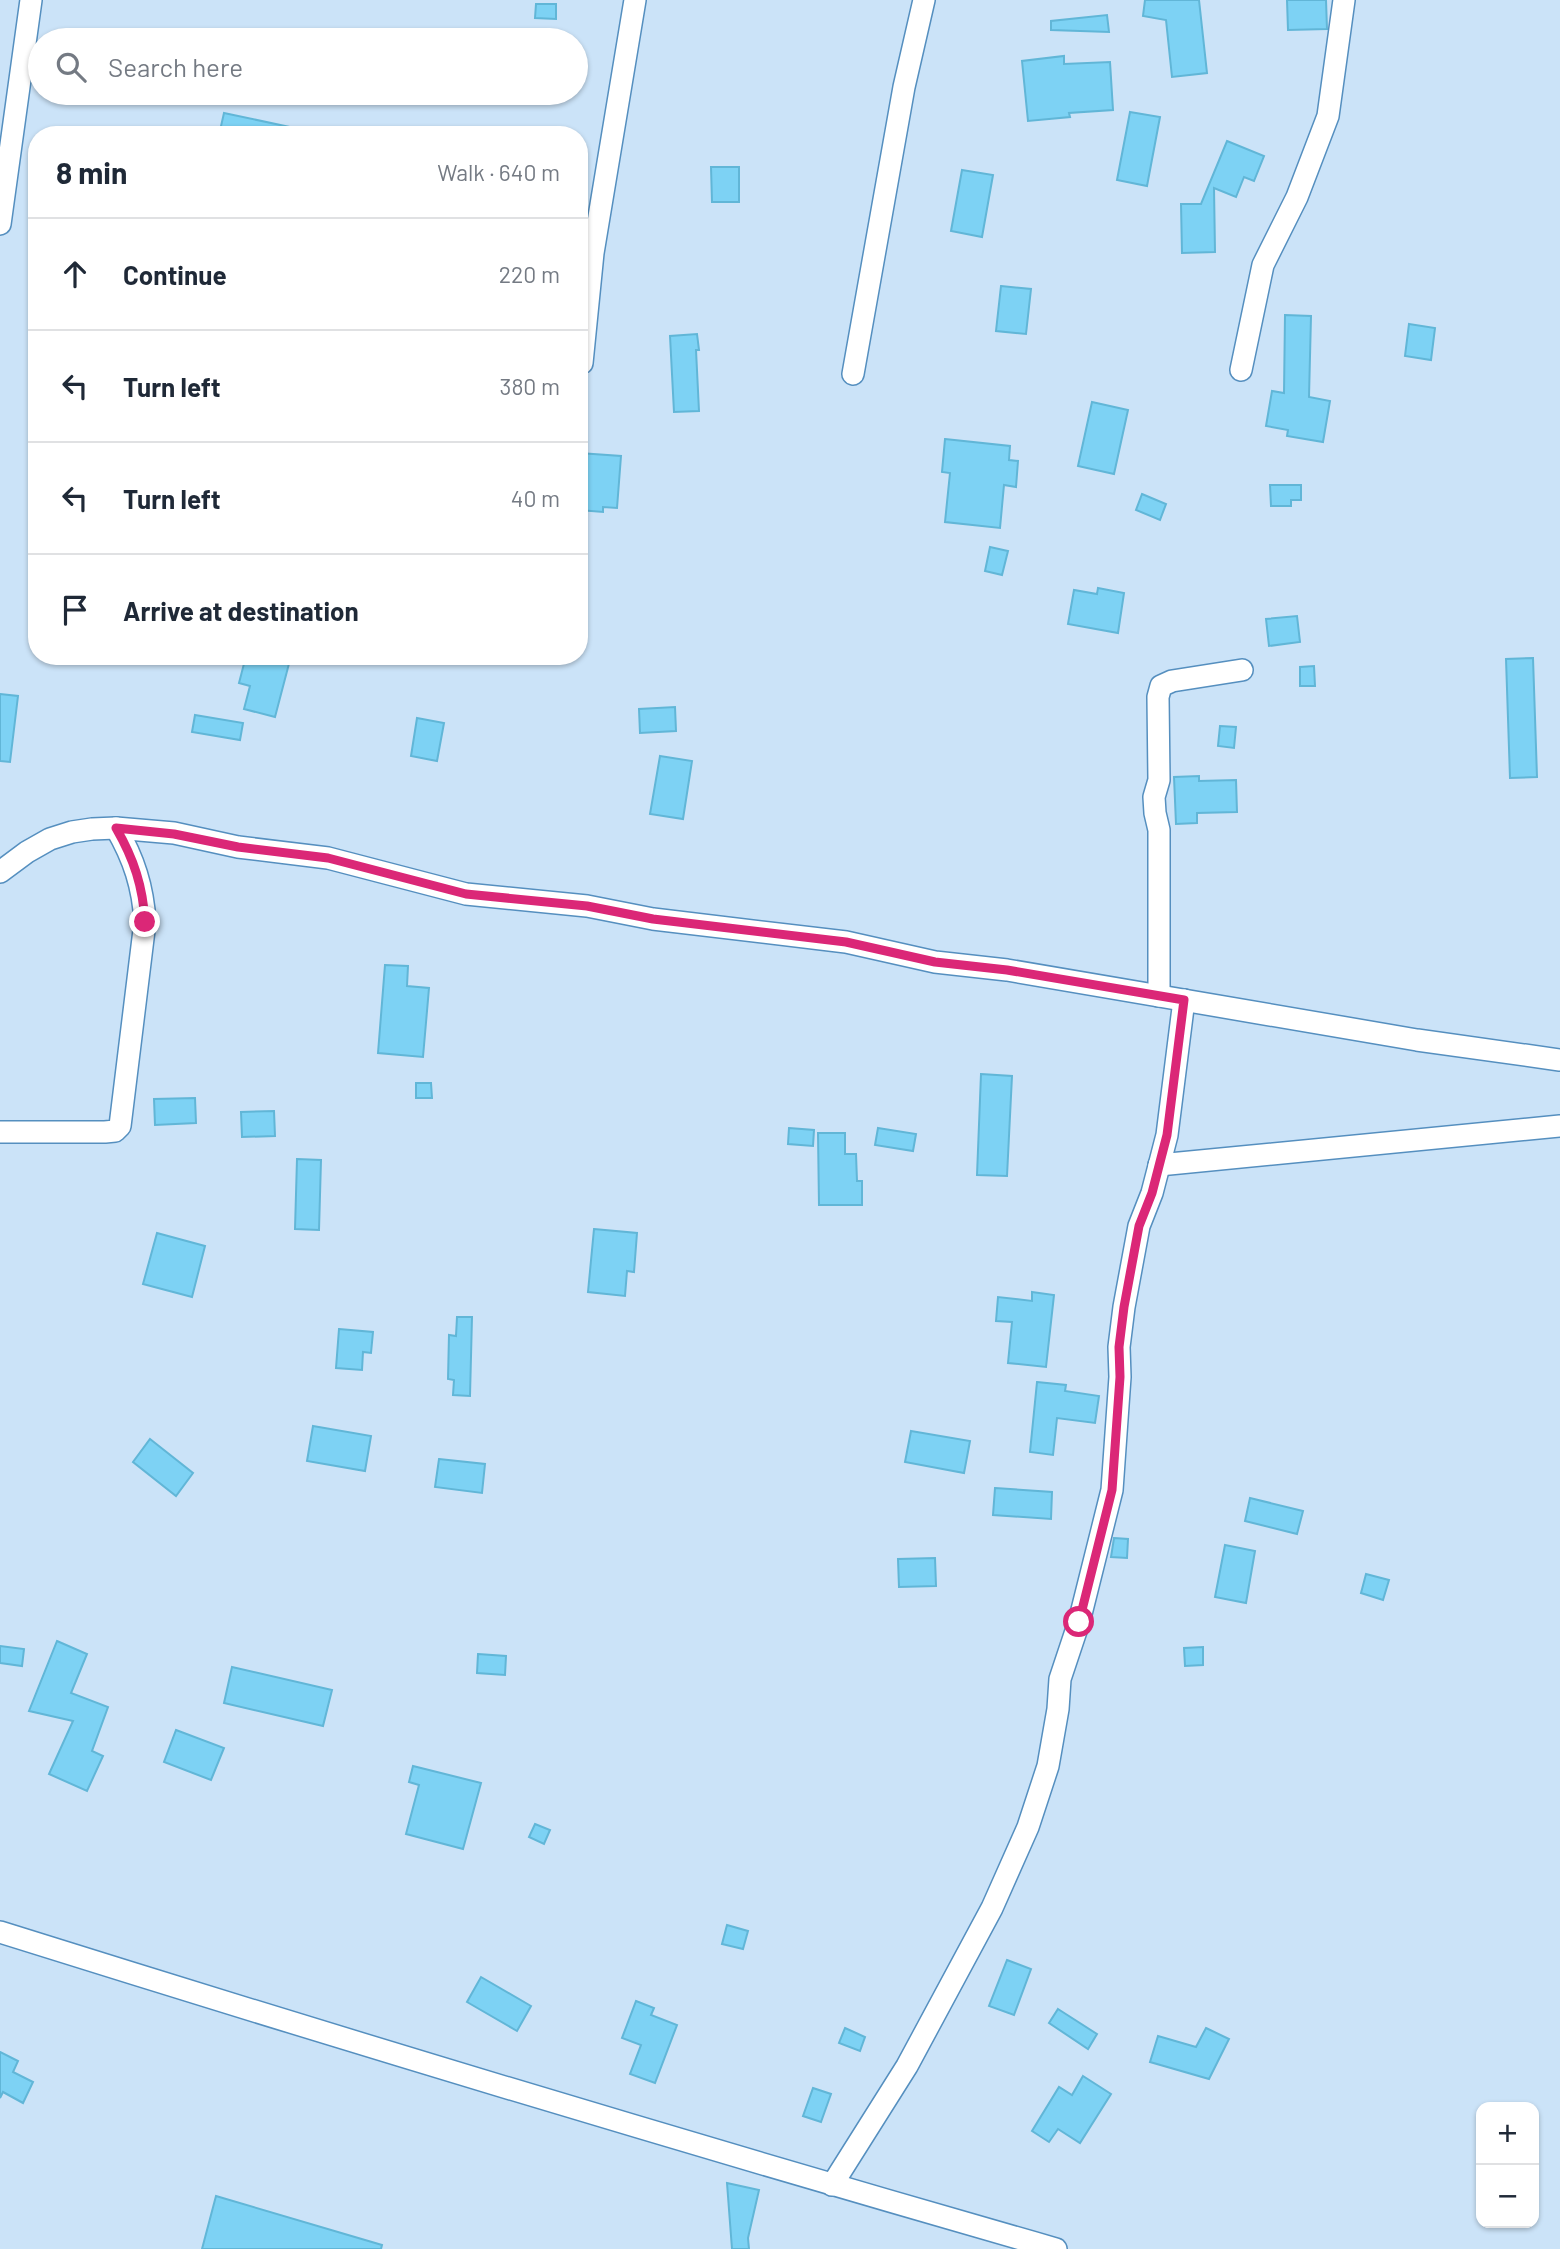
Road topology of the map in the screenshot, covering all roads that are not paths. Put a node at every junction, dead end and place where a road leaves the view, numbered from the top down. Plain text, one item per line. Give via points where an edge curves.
1 (31, 0) edge
2 (635, 0) edge
3 (924, 0) edge
4 (1344, 0) edge
5 (0, 224) edge
6 (588, 303) edge
7 (1241, 370) dead end
8 (853, 374) dead end
9 (1242, 670) dead end
10 (116, 828) junction
11 (0, 872) edge
12 (1159, 996) junction
13 (1184, 1000) junction
14 (1560, 1059) edge
15 (1560, 1126) edge
16 (0, 1132) edge
17 (1159, 1165) junction
18 (0, 1932) edge
19 (832, 2185) junction
20 (1056, 2249) edge

1 - 5 street
2 - 6 street
3 - 8 street
4 - 7 street via 1328,116 1297,197 1263,265
9 - 12 street via 1172,681 1161,686 1158,697 1159,780 1154,797 1159,830
10 - 11 street via 50,839
10 - 12 street via 328,858 466,894 846,942 935,962
10 - 16 street via 138,872 145,922 120,1126 106,1132
12 - 13 street
13 - 14 street
13 - 17 street
15 - 17 street
17 - 19 street via 1139,1226 1124,1307 1112,1490 1060,1679 1048,1766 1028,1827 992,1908 907,2066
18 - 19 street
19 - 20 street

